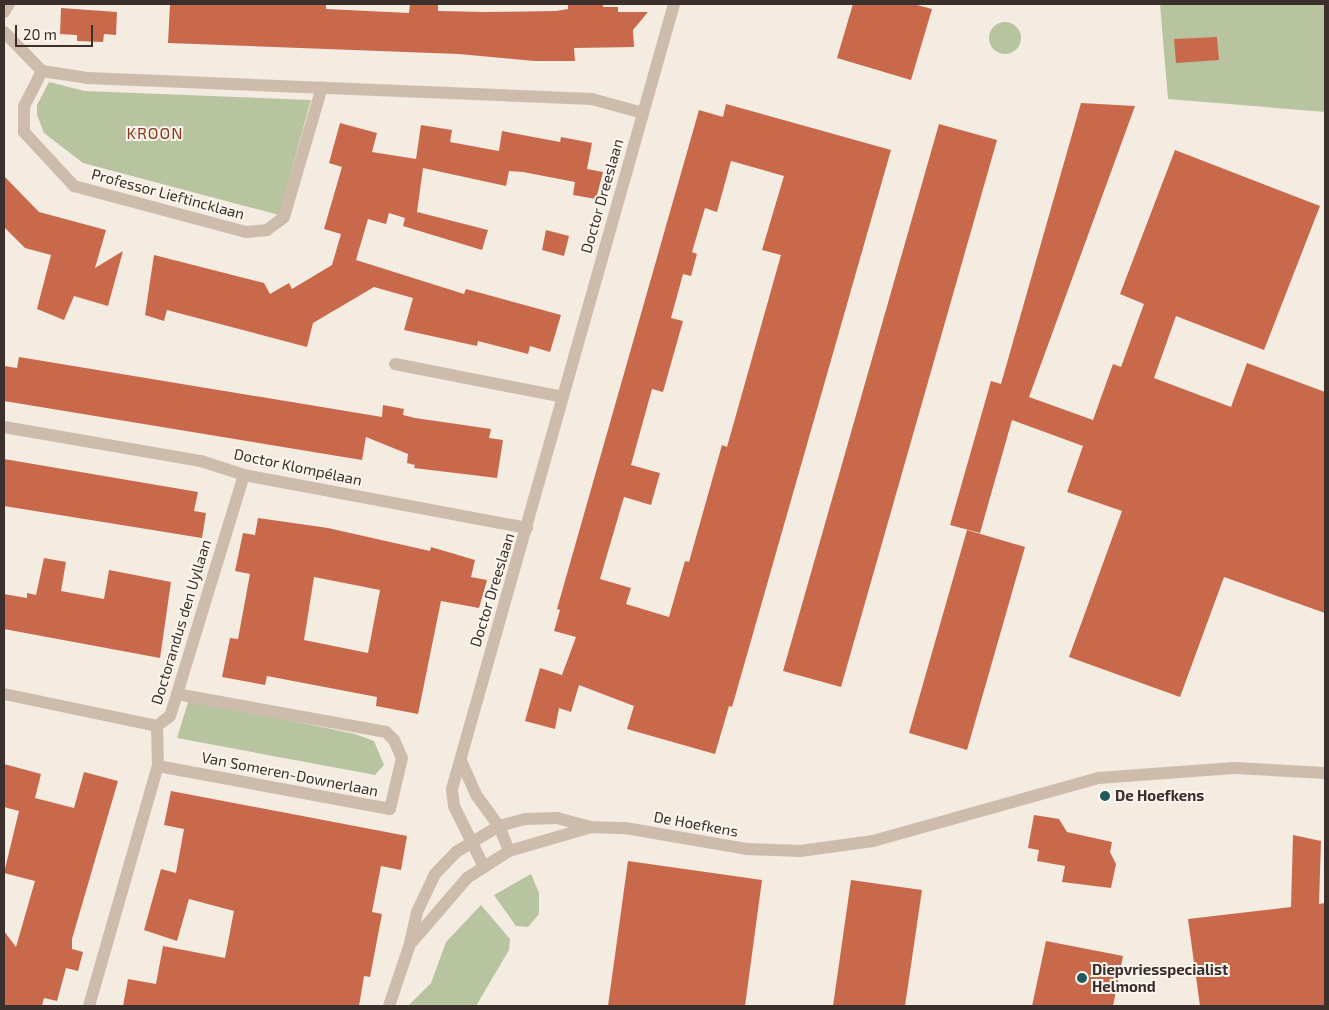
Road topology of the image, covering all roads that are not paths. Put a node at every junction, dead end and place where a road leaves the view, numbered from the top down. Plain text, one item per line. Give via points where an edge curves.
1 (9, 4) edge
2 (674, 4) edge
3 (4, 12) edge
4 (4, 32) edge
5 (42, 71) junction
6 (322, 88) junction
7 (643, 113) junction
8 (395, 364) dead end
9 (563, 397) junction
10 (4, 427) edge
11 (244, 475) junction
12 (527, 528) junction
13 (4, 694) edge
14 (177, 694) junction
15 (157, 726) junction
16 (462, 763) junction
17 (158, 766) junction
18 (1325, 773) edge
19 (499, 826) junction
20 (591, 827) junction
21 (472, 843) junction
22 (509, 851) junction
23 (484, 867) junction
24 (409, 946) junction
25 (89, 1006) edge
26 (389, 1006) edge

1 - 3 street
2 - 7 street, Doctor Dreeslaan
4 - 5 street
5 - 6 street via 88,78
5 - 6 street, Professor Lieftincklaan via 24,106 24,132 74,186 246,232 267,230 284,218
6 - 7 street via 592,99
7 - 9 street, Doctor Dreeslaan
8 - 9 street
9 - 12 street, Doctor Dreeslaan
10 - 11 street, Doctor Klompélaan via 201,460
11 - 12 street, Doctor Klompélaan
11 - 14 street, Doctorandus den Uyllaan
12 - 16 street, Doctor Dreeslaan via 474,708
13 - 15 street
14 - 15 street, Doctorandus den Uyllaan via 170,716
14 - 17 street, Van Someren-Downerlaan via 386,732 394,740 402,758 390,809
15 - 17 street, Doctorandus den Uyllaan
16 - 19 street via 477,796
16 - 21 street, Doctor Dreeslaan via 452,789 454,806
17 - 25 street, Doctorandus den Uyllaan
18 - 20 street, De Hoefkens via 1234,768 1098,778 873,841 800,851 746,849 625,828
19 - 20 street, De Hoefkens via 526,819 558,818
19 - 21 street
19 - 22 street
20 - 22 street, De Hoefkens
21 - 23 street, Doctor Dreeslaan
21 - 24 street via 450,858 435,874 417,912
22 - 23 street
23 - 24 street via 467,878
24 - 26 street

